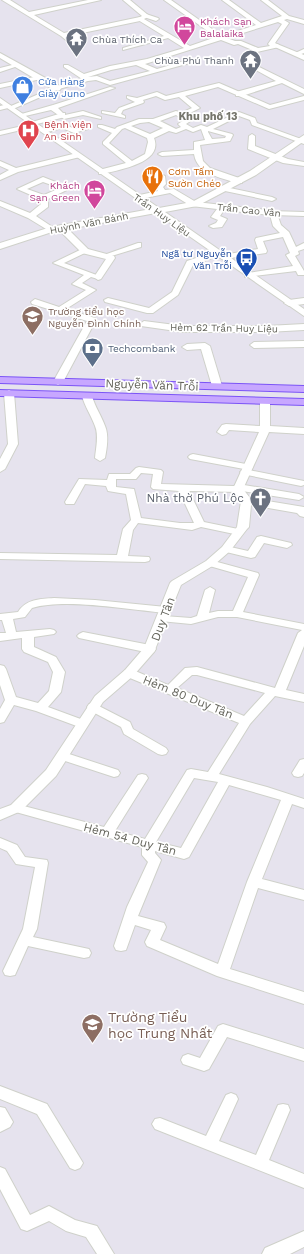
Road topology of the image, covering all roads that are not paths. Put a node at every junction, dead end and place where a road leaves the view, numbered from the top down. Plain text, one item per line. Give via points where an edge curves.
1 (5, 0) edge
2 (98, 0) edge
3 (126, 0) edge
4 (167, 0) edge
5 (225, 0) edge
6 (264, 0) edge
7 (28, 14) junction
8 (143, 17) junction
9 (287, 17) junction
10 (156, 18) dead end
11 (278, 20) junction
12 (304, 22) edge
13 (260, 26) junction
14 (63, 35) junction
15 (170, 36) junction
16 (221, 38) junction
17 (276, 46) junction
18 (78, 48) dead end
19 (189, 48) junction
20 (125, 50) dead end
21 (304, 50) edge
22 (296, 54) junction
23 (0, 55) edge
24 (304, 58) edge
25 (148, 61) junction
26 (188, 62) dead end
27 (247, 63) dead end
28 (18, 65) junction
29 (66, 66) dead end
30 (0, 70) edge
31 (157, 71) junction
32 (85, 77) junction
33 (217, 77) dead end
34 (39, 78) junction
35 (282, 81) junction
36 (219, 85) junction
37 (0, 86) edge
38 (57, 88) junction
39 (112, 88) dead end
40 (304, 92) edge
41 (239, 94) junction
42 (180, 95) junction
43 (129, 97) dead end
44 (304, 98) edge
45 (0, 100) edge
46 (137, 100) junction
47 (10, 107) junction
48 (52, 107) junction
49 (0, 108) edge
50 (104, 112) dead end
51 (21, 115) junction
52 (62, 115) junction
53 (117, 115) junction
54 (181, 115) junction
55 (99, 118) dead end
56 (154, 121) junction
57 (134, 122) junction
58 (34, 124) junction
59 (100, 126) dead end
60 (126, 126) junction
61 (186, 127) junction
62 (169, 128) junction
63 (85, 129) dead end
64 (207, 129) junction
65 (44, 131) junction
66 (117, 132) junction
67 (0, 133) edge
68 (252, 136) dead end
69 (150, 137) junction
70 (303, 140) edge
71 (209, 141) junction
72 (198, 152) junction
73 (162, 154) dead end
74 (77, 155) junction
75 (278, 157) junction
76 (0, 163) edge
77 (131, 164) junction
78 (304, 164) edge
79 (15, 170) junction
80 (102, 172) junction
81 (161, 176) dead end
82 (0, 178) edge
83 (239, 181) junction
84 (225, 189) junction
85 (163, 193) junction
86 (44, 198) junction
87 (138, 198) junction
88 (272, 199) dead end
89 (194, 204) junction
90 (1, 205) edge
91 (222, 207) junction
92 (156, 211) junction
93 (274, 213) junction
94 (304, 214) edge
95 (31, 216) junction
96 (213, 226) dead end
97 (62, 228) junction
98 (51, 230) junction
99 (286, 234) junction
100 (138, 245) dead end
101 (304, 245) edge
102 (0, 246) edge
103 (293, 249) junction
104 (85, 250) junction
105 (220, 255) junction
106 (105, 256) junction
107 (304, 258) edge
108 (295, 264) junction
109 (304, 273) edge
110 (248, 275) junction
111 (94, 276) junction
112 (108, 300) dead end
113 (304, 301) edge
114 (35, 302) dead end
115 (289, 303) junction
116 (59, 310) junction
117 (304, 313) edge
118 (144, 324) dead end
119 (304, 327) edge
120 (304, 344) edge
121 (254, 345) dead end
122 (205, 346) junction
123 (218, 346) dead end
124 (187, 347) dead end
125 (0, 380) edge
126 (58, 382) junction
127 (217, 386) junction
128 (304, 388) edge
129 (5, 393) edge
130 (87, 396) junction
131 (265, 401) junction
132 (304, 402) edge
133 (265, 429) junction
134 (304, 431) edge
135 (222, 432) dead end
136 (193, 457) dead end
137 (100, 458) dead end
138 (0, 469) edge
139 (247, 470) junction
140 (112, 483) junction
141 (302, 483) dead end
142 (238, 488) junction
143 (183, 489) junction
144 (299, 497) dead end
145 (246, 501) junction
146 (70, 502) dead end
147 (304, 514) edge
148 (136, 520) junction
149 (200, 524) junction
150 (239, 532) junction
151 (287, 545) dead end
152 (226, 549) junction
153 (0, 556) edge
154 (122, 558) junction
155 (145, 559) dead end
156 (210, 563) junction
157 (210, 590) dead end
158 (165, 614) junction
159 (237, 614) junction
160 (4, 617) edge
161 (202, 618) junction
162 (304, 627) edge
163 (50, 632) dead end
164 (304, 633) edge
165 (28, 635) junction
166 (12, 636) junction
167 (82, 636) dead end
168 (0, 637) edge
169 (150, 649) junction
170 (300, 653) edge
171 (0, 669) edge
172 (129, 673) junction
173 (170, 688) junction
174 (276, 692) junction
175 (304, 698) edge
176 (40, 708) junction
177 (93, 708) junction
178 (4, 709) edge
179 (246, 721) junction
180 (82, 724) junction
181 (162, 751) dead end
182 (62, 756) junction
183 (114, 773) dead end
184 (212, 776) junction
185 (142, 778) dead end
186 (226, 779) junction
187 (288, 798) junction
188 (304, 804) edge
189 (16, 808) junction
190 (1, 814) edge
191 (107, 833) junction
192 (0, 843) edge
193 (149, 843) junction
194 (254, 882) junction
195 (304, 895) edge
196 (131, 919) junction
197 (24, 940) junction
198 (121, 946) dead end
199 (84, 953) dead end
200 (10, 971) dead end
201 (222, 972) junction
202 (304, 998) edge
203 (304, 1055) edge
204 (188, 1060) dead end
205 (0, 1092) edge
206 (231, 1099) dead end
207 (283, 1110) dead end
208 (0, 1113) edge
209 (160, 1124) dead end
210 (0, 1126) edge
211 (210, 1144) junction
212 (74, 1163) dead end
213 (260, 1164) junction
214 (0, 1174) edge
215 (304, 1181) edge
216 (304, 1239) edge
217 (106, 1254) edge
218 (271, 1254) edge

1 - 7 street
2 - 7 street
3 - 8 lane
4 - 16 lane
5 - 13 lane
6 - 9 lane
7 - 14 street
8 - 10 street
8 - 14 street
8 - 15 lane
9 - 11 lane
9 - 12 lane
11 - 13 lane
11 - 17 lane via 286,23 271,44
13 - 16 lane
14 - 18 street
15 - 19 lane
15 - 20 lane
16 - 17 lane via 257,50
16 - 19 lane
17 - 22 street
19 - 25 lane
21 - 22 lane
22 - 24 street
23 - 28 street
25 - 31 lane via 139,64
25 - 32 lane via 110,68
26 - 31 lane
27 - 35 street
28 - 30 lane
28 - 34 street
29 - 32 lane
31 - 32 lane via 110,83
32 - 38 lane
33 - 36 lane via 224,81 216,83
34 - 37 lane
34 - 38 street
35 - 40 street
35 - 41 street
36 - 41 lane
36 - 42 lane
38 - 47 lane
39 - 48 lane
41 - 44 lane via 269,107
42 - 46 lane via 165,98 156,94
42 - 54 lane via 197,108
43 - 46 lane
45 - 47 street, Trần Huy Liệu
46 - 53 lane via 141,102 121,110
47 - 49 lane
47 - 51 street, Trần Huy Liệu
48 - 51 lane
48 - 52 lane
50 - 53 lane
51 - 58 street, Trần Huy Liệu
52 - 55 lane via 64,117 83,114
52 - 58 street
53 - 57 lane
54 - 56 lane via 176,114
54 - 61 lane via 189,120 181,124
56 - 57 lane via 144,119
56 - 62 lane
57 - 60 lane
58 - 65 street, Trần Huy Liệu
58 - 67 lane
59 - 66 lane
60 - 66 lane via 119,128
60 - 69 lane
61 - 62 lane via 176,131
61 - 64 lane via 193,130 201,127
62 - 69 lane
63 - 65 lane via 74,131 63,126
64 - 70 lane via 239,114 252,119 254,124
64 - 71 lane via 204,131
64 - 71 lane via 230,135 228,140
65 - 74 street, Trần Huy Liệu
66 - 77 lane via 105,143
68 - 75 lane via 251,147
69 - 77 lane via 152,142 148,155
70 - 75 street, Huỳnh Văn Bánh
71 - 72 lane via 196,143
72 - 73 lane
72 - 83 lane via 199,162 207,170
74 - 79 lane
74 - 80 street, Trần Huy Liệu
75 - 78 lane via 286,162
75 - 83 street, Huỳnh Văn Bánh
76 - 79 lane
77 - 80 lane
79 - 82 lane
80 - 87 street, Trần Huy Liệu
81 - 85 lane via 162,184 159,187
83 - 84 street, Huỳnh Văn Bánh
84 - 88 street
84 - 89 street, Huỳnh Văn Bánh
85 - 87 lane
85 - 89 lane via 171,191
86 - 86 lane via 21,189 43,179 67,188
86 - 95 lane via 45,205
87 - 92 street, Trần Huy Liệu
89 - 91 lane, Trần Cao Vân
89 - 92 street, Huỳnh Văn Bánh
90 - 95 lane
91 - 93 lane, Trần Cao Vân
91 - 96 lane via 215,217 223,219 219,225
92 - 97 street, Huỳnh Văn Bánh
92 - 105 street, Trần Huy Liệu
93 - 94 street, Trần Cao Vân
93 - 99 lane via 277,226
95 - 98 lane
97 - 98 street, Huỳnh Văn Bánh
97 - 104 street
98 - 102 street, Huỳnh Văn Bánh
99 - 103 lane
99 - 105 lane via 259,240 263,251
100 - 106 lane
101 - 103 lane via 300,249
103 - 108 lane via 295,254 290,255
104 - 106 street
104 - 111 lane via 57,263
105 - 110 street, Trần Huy Liệu
105 - 112 lane via 190,263 175,294 150,311
106 - 111 street via 111,258
107 - 108 lane
108 - 109 lane via 301,273
108 - 110 lane
110 - 115 street, Trần Huy Liệu
111 - 116 lane via 76,284 92,290
113 - 115 street
114 - 116 lane
115 - 117 street, Trần Huy Liệu
116 - 126 lane via 92,320
118 - 119 lane, Hẻm 62 Trần Huy Liệu via 183,329
120 - 121 lane
122 - 123 street
122 - 124 street
122 - 127 street
125 - 126 main road, Nguyễn Văn Trỗi
126 - 127 main road, Nguyễn Văn Trỗi
127 - 128 main road, Nguyễn Văn Trỗi
129 - 130 main road, Nguyễn Văn Trỗi
129 - 138 street via 13,444
130 - 131 main road, Nguyễn Văn Trỗi
130 - 137 street via 101,427
131 - 132 main road, Nguyễn Văn Trỗi
131 - 133 street
133 - 134 street
133 - 135 street via 226,427
133 - 139 street
136 - 139 lane
139 - 141 lane
139 - 142 street
140 - 143 lane via 112,476 133,477 139,470 158,472 156,487
140 - 146 lane via 82,482
140 - 148 lane via 111,489 131,491
142 - 143 lane
142 - 144 lane
142 - 145 street
143 - 149 lane
145 - 147 street via 301,510
145 - 150 street, Duy Tân via 243,527
148 - 149 lane via 192,527
148 - 154 lane via 128,529
149 - 150 lane
150 - 152 street, Duy Tân
151 - 152 lane via 261,539 251,555
152 - 156 street, Duy Tân
153 - 154 lane
154 - 155 lane
156 - 158 street, Duy Tân via 176,583
156 - 159 lane via 254,575
157 - 161 lane
158 - 160 lane via 85,603 41,602 27,606 20,615
158 - 161 lane via 192,621
158 - 169 street, Duy Tân
159 - 161 lane via 218,614
159 - 162 lane
160 - 166 lane
163 - 165 lane
164 - 170 lane
165 - 166 lane
165 - 176 lane via 28,649 52,660 59,672 55,692
166 - 168 lane
167 - 169 lane
169 - 172 street, Duy Tân
170 - 174 lane
171 - 178 lane
172 - 173 lane, Hẻm 80 Duy Tân
172 - 177 street, Duy Tân via 98,699
173 - 174 lane via 189,671 196,671
173 - 179 lane, Hẻm 80 Duy Tân
174 - 175 lane
174 - 179 lane
176 - 178 lane
176 - 180 lane
177 - 180 street, Duy Tân
177 - 181 lane via 126,724 128,732
179 - 184 lane
180 - 182 street, Duy Tân
182 - 183 lane
182 - 189 street, Duy Tân via 51,773
184 - 186 lane
184 - 193 lane via 191,773
185 - 191 lane
186 - 187 lane
186 - 193 lane, Hẻm 54 Duy Tân via 184,854
187 - 188 lane
187 - 194 lane
189 - 190 street, Duy Tân
189 - 191 lane, Hẻm 54 Duy Tân
191 - 193 lane, Hẻm 54 Duy Tân
192 - 197 lane via 12,848 21,861 42,863 30,929
193 - 196 lane via 148,855 155,860
194 - 195 lane
194 - 201 lane
196 - 198 lane
196 - 201 lane via 159,927 152,942
197 - 199 lane
197 - 200 lane
201 - 202 lane
203 - 204 lane via 224,1030 204,1065
205 - 212 lane via 42,1109
206 - 211 lane
207 - 213 lane
208 - 210 lane via 5,1122
209 - 211 lane
211 - 213 lane
213 - 215 lane
214 - 217 lane via 27,1224 49,1213 72,1226 91,1231
216 - 218 street

